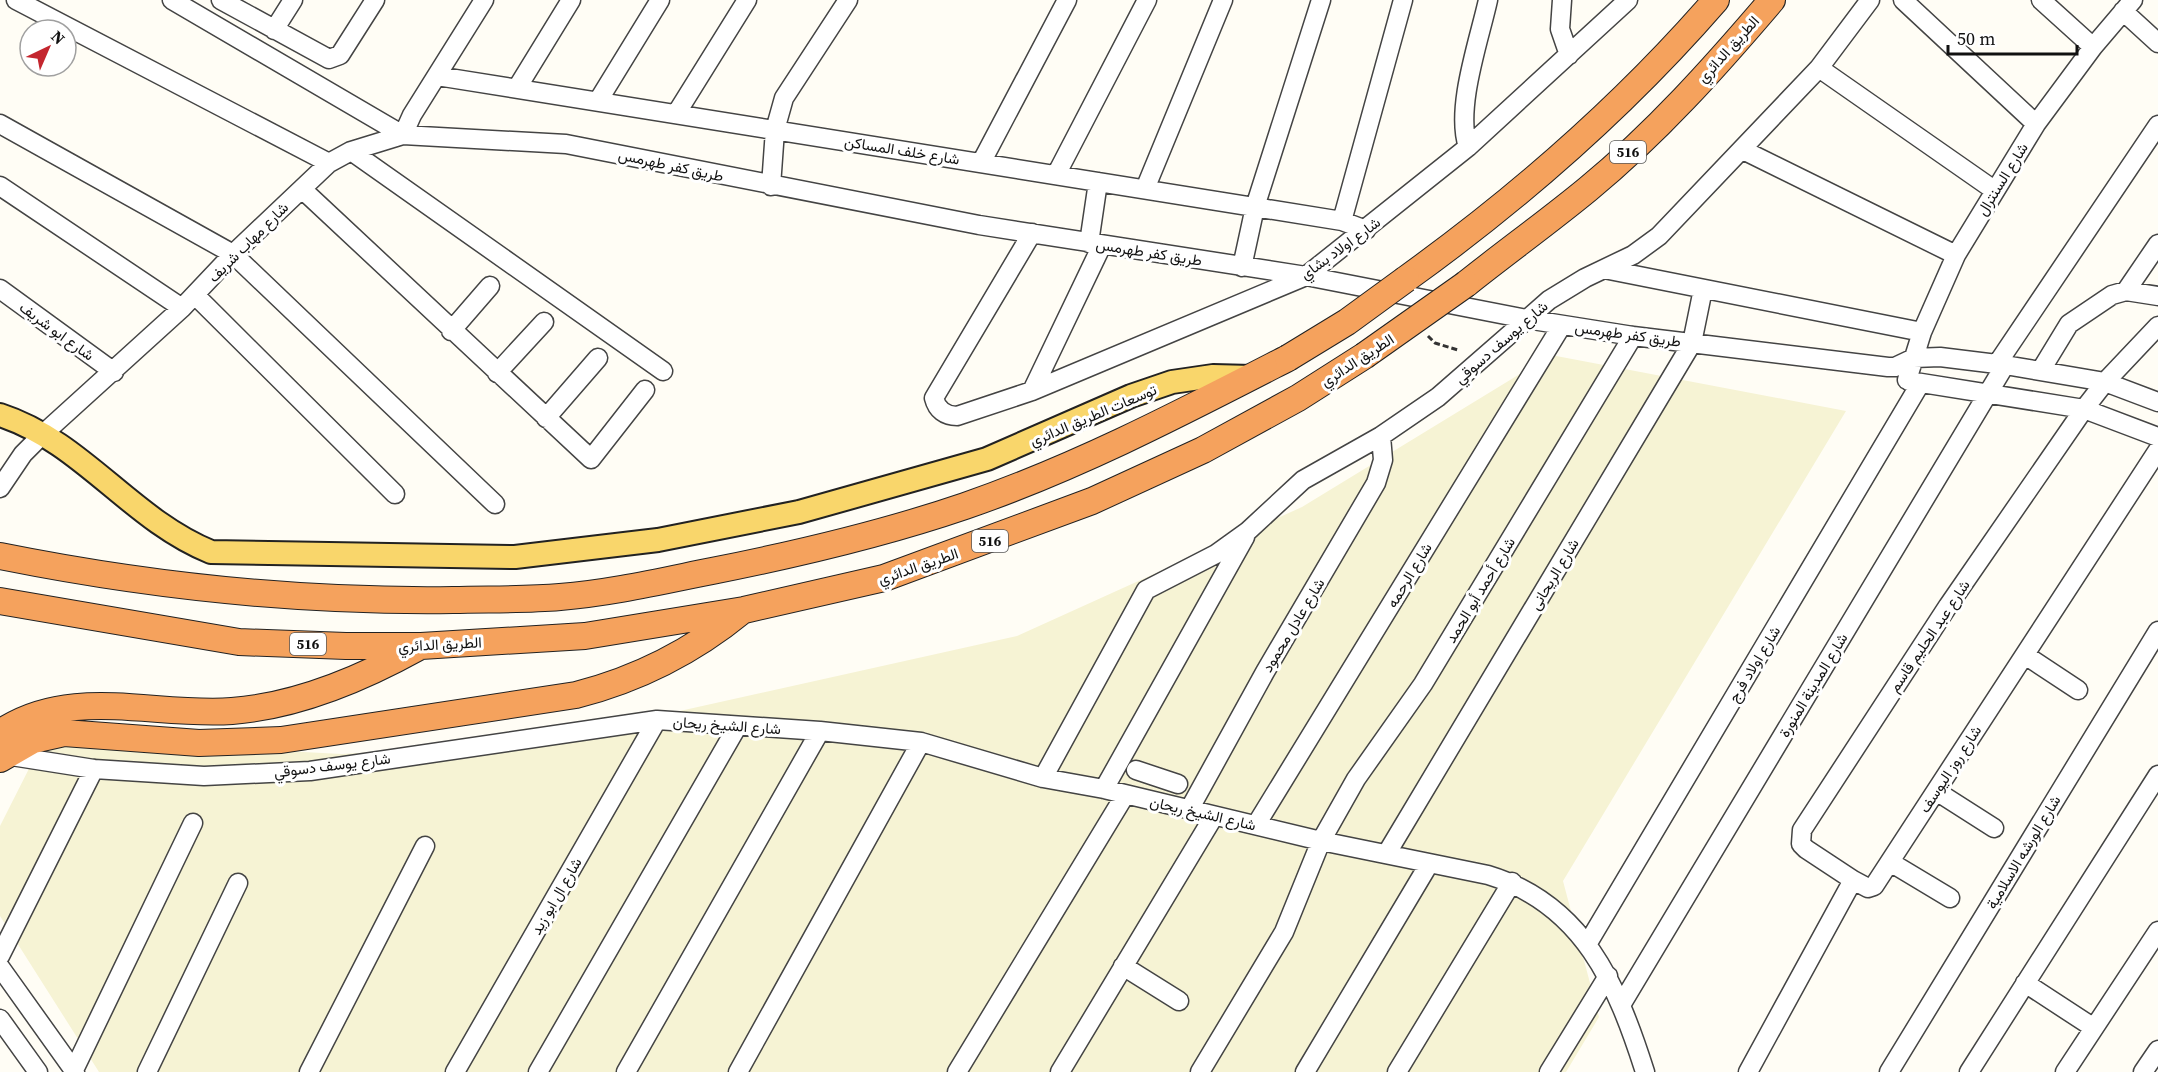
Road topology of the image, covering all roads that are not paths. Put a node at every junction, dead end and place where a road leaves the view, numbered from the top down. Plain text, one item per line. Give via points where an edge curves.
1 (172, 0) edge
2 (221, 0) edge
3 (293, 0) edge
4 (375, 0) edge
5 (484, 0) edge
6 (571, 0) edge
7 (660, 0) edge
8 (747, 0) edge
9 (848, 0) edge
10 (1067, 0) edge
11 (1147, 0) edge
12 (1223, 0) edge
13 (1321, 0) edge
14 (1403, 0) edge
15 (1488, 0) edge
16 (1562, 0) edge
17 (1628, 0) edge
18 (1716, 0) edge
19 (1772, 0) edge
20 (1904, 0) edge
21 (2041, 0) edge
22 (27, 3) edge
23 (1861, 3) edge
24 (2128, 6) edge
25 (274, 30) junction
26 (2158, 44) edge
27 (2093, 47) junction
28 (1569, 55) junction
29 (1819, 68) junction
30 (437, 76) junction
31 (518, 88) junction
32 (597, 101) junction
33 (676, 114) junction
34 (0, 124) edge
35 (2036, 124) junction
36 (2158, 124) edge
37 (775, 130) junction
38 (403, 135) junction
39 (1468, 147) junction
40 (1743, 150) junction
41 (351, 152) junction
42 (329, 163) junction
43 (981, 163) junction
44 (1056, 175) junction
45 (1098, 182) junction
46 (0, 186) edge
47 (771, 186) junction
48 (302, 189) junction
49 (1145, 189) junction
50 (1994, 190) junction
51 (1255, 207) junction
52 (1342, 221) junction
53 (1366, 230) junction
54 (1032, 233) junction
55 (1095, 244) junction
56 (2158, 244) edge
57 (233, 254) junction
58 (1956, 255) junction
59 (1242, 267) junction
60 (1604, 269) junction
61 (1306, 276) junction
62 (490, 286) dead end
63 (0, 289) edge
64 (1703, 289) junction
65 (2126, 291) junction
66 (2158, 296) edge
67 (189, 302) junction
68 (1526, 320) junction
69 (544, 322) dead end
70 (1562, 325) junction
71 (2158, 326) edge
72 (451, 331) junction
73 (1922, 332) junction
74 (1633, 336) junction
75 (1692, 343) junction
76 (598, 358) dead end
77 (1914, 358) junction
78 (2001, 364) junction
79 (2041, 370) junction
80 (663, 371) dead end
81 (114, 372) junction
82 (497, 373) junction
83 (1252, 377) junction
84 (1907, 377) junction
85 (2105, 382) junction
86 (645, 390) dead end
87 (1032, 391) junction
88 (1987, 394) junction
89 (2158, 402) edge
90 (2084, 408) junction
91 (0, 415) edge
92 (546, 418) junction
93 (42, 435) junction
94 (1381, 436) junction
95 (2158, 437) edge
96 (2158, 450) edge
97 (0, 488) edge
98 (396, 494) dead end
99 (495, 504) dead end
100 (1248, 531) junction
101 (0, 556) edge
102 (0, 601) edge
103 (744, 610) junction
104 (2158, 631) edge
105 (421, 646) junction
106 (2025, 655) junction
107 (2078, 690) dead end
108 (657, 720) junction
109 (737, 727) junction
110 (820, 731) junction
111 (921, 742) junction
112 (2, 749) edge
113 (94, 769) junction
114 (2158, 775) edge
115 (1043, 778) junction
116 (1178, 784) dead end
117 (1104, 789) junction
118 (1936, 791) junction
119 (1132, 796) junction
120 (1189, 810) junction
121 (1214, 816) junction
122 (193, 823) dead end
123 (1256, 825) junction
124 (1994, 828) dead end
125 (1321, 841) junction
126 (425, 846) dead end
127 (1388, 853) junction
128 (1890, 862) junction
129 (1429, 864) junction
130 (1852, 880) junction
131 (1512, 882) junction
132 (238, 883) dead end
133 (1950, 898) dead end
134 (2158, 931) edge
135 (1588, 943) junction
136 (0, 956) edge
137 (1124, 966) junction
138 (0, 967) edge
139 (1608, 976) junction
140 (2025, 983) junction
141 (1179, 1001) dead end
142 (1621, 1005) junction
143 (0, 1019) edge
144 (2094, 1028) junction
145 (2158, 1050) edge
146 (1639, 1053) junction
147 (22, 1064) edge
148 (75, 1071) edge
149 (38, 1072) edge
150 (147, 1072) edge
151 (309, 1072) edge
152 (455, 1072) edge
153 (538, 1072) edge
154 (626, 1072) edge
155 (738, 1072) edge
156 (957, 1072) edge
157 (1060, 1072) edge
158 (1200, 1072) edge
159 (1305, 1072) edge
160 (1397, 1072) edge
161 (1549, 1072) edge
162 (1628, 1072) edge
163 (1645, 1072) edge
164 (1748, 1072) edge
165 (1889, 1072) edge
166 (1969, 1072) edge
167 (2065, 1072) edge
168 (2143, 1072) edge

1 - 38 street
2 - 25 street
3 - 25 street
4 - 25 street via 335,58 323,57
5 - 30 street
6 - 31 street
7 - 32 street
8 - 33 street
9 - 37 street via 784,98
10 - 43 street
11 - 44 street
12 - 49 street
13 - 51 street
14 - 52 street
15 - 39 street via 1463,111
16 - 28 street via 1560,29
17 - 28 street, شارع اولاد بشاي
18 - 83 highway, 516, bridge via 1577,143 1468,234 1347,322
19 - 103 highway, الطريق الدائري / 516, bridge via 1684,98 1605,174 1466,284 1298,398 1203,450 1092,501 884,578
20 - 35 street
21 - 27 street
22 - 42 street
23 - 29 street, شارع يوسف دسوقي
24 - 26 street
24 - 27 street, شارع السنترال
27 - 35 street, شارع السنترال
28 - 39 street, شارع اولاد بشاي
29 - 40 street, شارع يوسف دسوقي
29 - 50 street
30 - 31 street, شارع خلف المساكن
30 - 38 street
31 - 32 street, شارع خلف المساكن
32 - 33 street, شارع خلف المساكن
33 - 37 street, شارع خلف المساكن
34 - 57 street
35 - 50 street, شارع السنترال
36 - 78 street, شارع المدينة المنورة
37 - 43 street, شارع خلف المساكن
37 - 47 street
38 - 41 street, شارع مهاب شريف
38 - 47 street, طريق كفر طهرمس via 566,144
39 - 53 street, شارع اولاد بشاي
40 - 58 street
40 - 60 street, شارع يوسف دسوقي via 1659,236
41 - 42 street, شارع مهاب شريف
41 - 80 street
42 - 48 street, شارع مهاب شريف
43 - 44 street, شارع خلف المساكن
44 - 45 street, شارع خلف المساكن
45 - 49 street, شارع خلف المساكن
45 - 55 street
46 - 67 street
47 - 54 street, طريق كفر طهرمس
48 - 57 street, شارع مهاب شريف
48 - 72 street
49 - 51 street, شارع خلف المساكن
50 - 58 street, شارع السنترال
51 - 52 street, شارع خلف المساكن
51 - 59 street
52 - 53 street, شارع خلف المساكن
53 - 61 street, شارع اولاد بشاي
54 - 55 street, طريق كفر طهرمس
54 - 87 street, شارع اولاد بشاي via 934,398 942,412 957,416
55 - 59 street, طريق كفر طهرمس
55 - 87 street
56 - 65 street
57 - 67 street, شارع مهاب شريف
57 - 99 street
58 - 73 street, شارع السنترال
59 - 61 street, طريق كفر طهرمس
60 - 64 street
60 - 68 street, شارع يوسف دسوقي via 1558,294
61 - 68 street, طريق كفر طهرمس
61 - 87 street, شارع اولاد بشاي
62 - 72 street
63 - 81 street, شارع ابو شريف
64 - 73 street
64 - 75 street, شارع الريحانى
65 - 66 street
65 - 79 street via 2112,295 2070,324
67 - 81 street, شارع مهاب شريف
67 - 98 street
68 - 70 street, طريق كفر طهرمس
68 - 94 street, شارع يوسف دسوقي via 1438,397
69 - 82 street
70 - 74 street, طريق كفر طهرمس
70 - 123 street, شارع الرحمه
71 - 85 street, شارع عبد الحليم قاسم
72 - 82 street
73 - 77 street, شارع السنترال
74 - 75 street, طريق كفر طهرمس
74 - 125 street, شارع أحمد أبو الحمد via 1423,684 1370,756
75 - 84 street, طريق كفر طهرمس
75 - 127 street, شارع الريحانى
76 - 92 street
77 - 78 street
77 - 84 street
78 - 79 street
78 - 88 street, شارع المدينة المنورة
79 - 85 street
81 - 93 street, شارع مهاب شريف
82 - 92 street
83 - 93 main road, توسعات الطريق الدائري via 1194,378 1151,388 987,459 834,503 658,540 515,557 211,552 161,527 86,463
83 - 101 highway, 516 via 1076,463 967,506 897,528 678,578 560,597 332,599 228,590
84 - 88 street, طريق كفر طهرمس
84 - 135 street, شارع اولاد فرج
85 - 89 street
85 - 90 street, شارع عبد الحليم قاسم
86 - 92 street via 591,459
88 - 90 street, طريق كفر طهرمس
88 - 142 street, شارع المدينة المنورة
90 - 95 street, طريق كفر طهرمس
90 - 130 street, شارع عبد الحليم قاسم via 1948,606 1802,830 1801,844
91 - 93 main road, توسعات الطريق الدائري
93 - 97 street, شارع مهاب شريف via 23,454
94 - 100 street, شارع يوسف دسوقي via 1303,480
94 - 120 street, شارع عادل محمود via 1383,460 1376,483
96 - 106 street, شارع روز اليوسف
100 - 115 street, شارع يوسف دسوقي via 1199,564 1146,590
100 - 117 street
102 - 105 highway, الطريق الدائري / 516 via 239,642
103 - 105 highway, الطريق الدائري / 516 via 585,636
103 - 112 highway via 701,642 654,668 576,695 281,740 200,743 64,733
104 - 165 street, شارع الورشه الاسلامية
105 - 112 highway via 361,676 298,698 232,711 76,705 40,713
106 - 107 street
106 - 118 street, شارع روز اليوسف
108 - 109 street, شارع الشيخ ريحان
108 - 113 street, شارع يوسف دسوقي via 310,771 204,776
108 - 152 street, شارع ال ابو زيد
109 - 110 street, شارع الشيخ ريحان
109 - 153 street
110 - 111 street, شارع الشيخ ريحان
110 - 154 street
111 - 115 street, شارع الشيخ ريحان
111 - 155 street
112 - 113 street, شارع يوسف دسوقي
113 - 136 street
114 - 140 street
115 - 117 street, شارع الشيخ ريحان
116 - 119 street via 1142,772
117 - 119 street, شارع الشيخ ريحان
118 - 124 street
118 - 128 street, شارع روز اليوسف
119 - 120 street, شارع الشيخ ريحان
119 - 156 street
120 - 121 street, شارع الشيخ ريحان
121 - 123 street, شارع الشيخ ريحان
121 - 137 street
122 - 148 street
123 - 125 street, شارع الشيخ ريحان
125 - 127 street, شارع الشيخ ريحان
125 - 158 street, شارع أحمد أبو الحمد via 1284,932
126 - 151 street
127 - 129 street, شارع الشيخ ريحان
128 - 130 street, شارع روز اليوسف via 1874,886 1868,888
128 - 133 street
129 - 131 street, شارع الشيخ ريحان
129 - 159 street
130 - 164 street
131 - 135 street, شارع الشيخ ريحان via 1540,899
131 - 160 street
132 - 150 street
134 - 144 street
135 - 139 street, شارع الشيخ ريحان
137 - 141 street
137 - 157 street
138 - 148 street
139 - 142 street, شارع الشيخ ريحان
139 - 161 street
140 - 144 street
140 - 166 street
142 - 146 street, شارع الشيخ ريحان
143 - 147 street
144 - 167 street
145 - 168 street
146 - 162 street
146 - 163 street, شارع الشيخ ريحان
147 - 149 street

